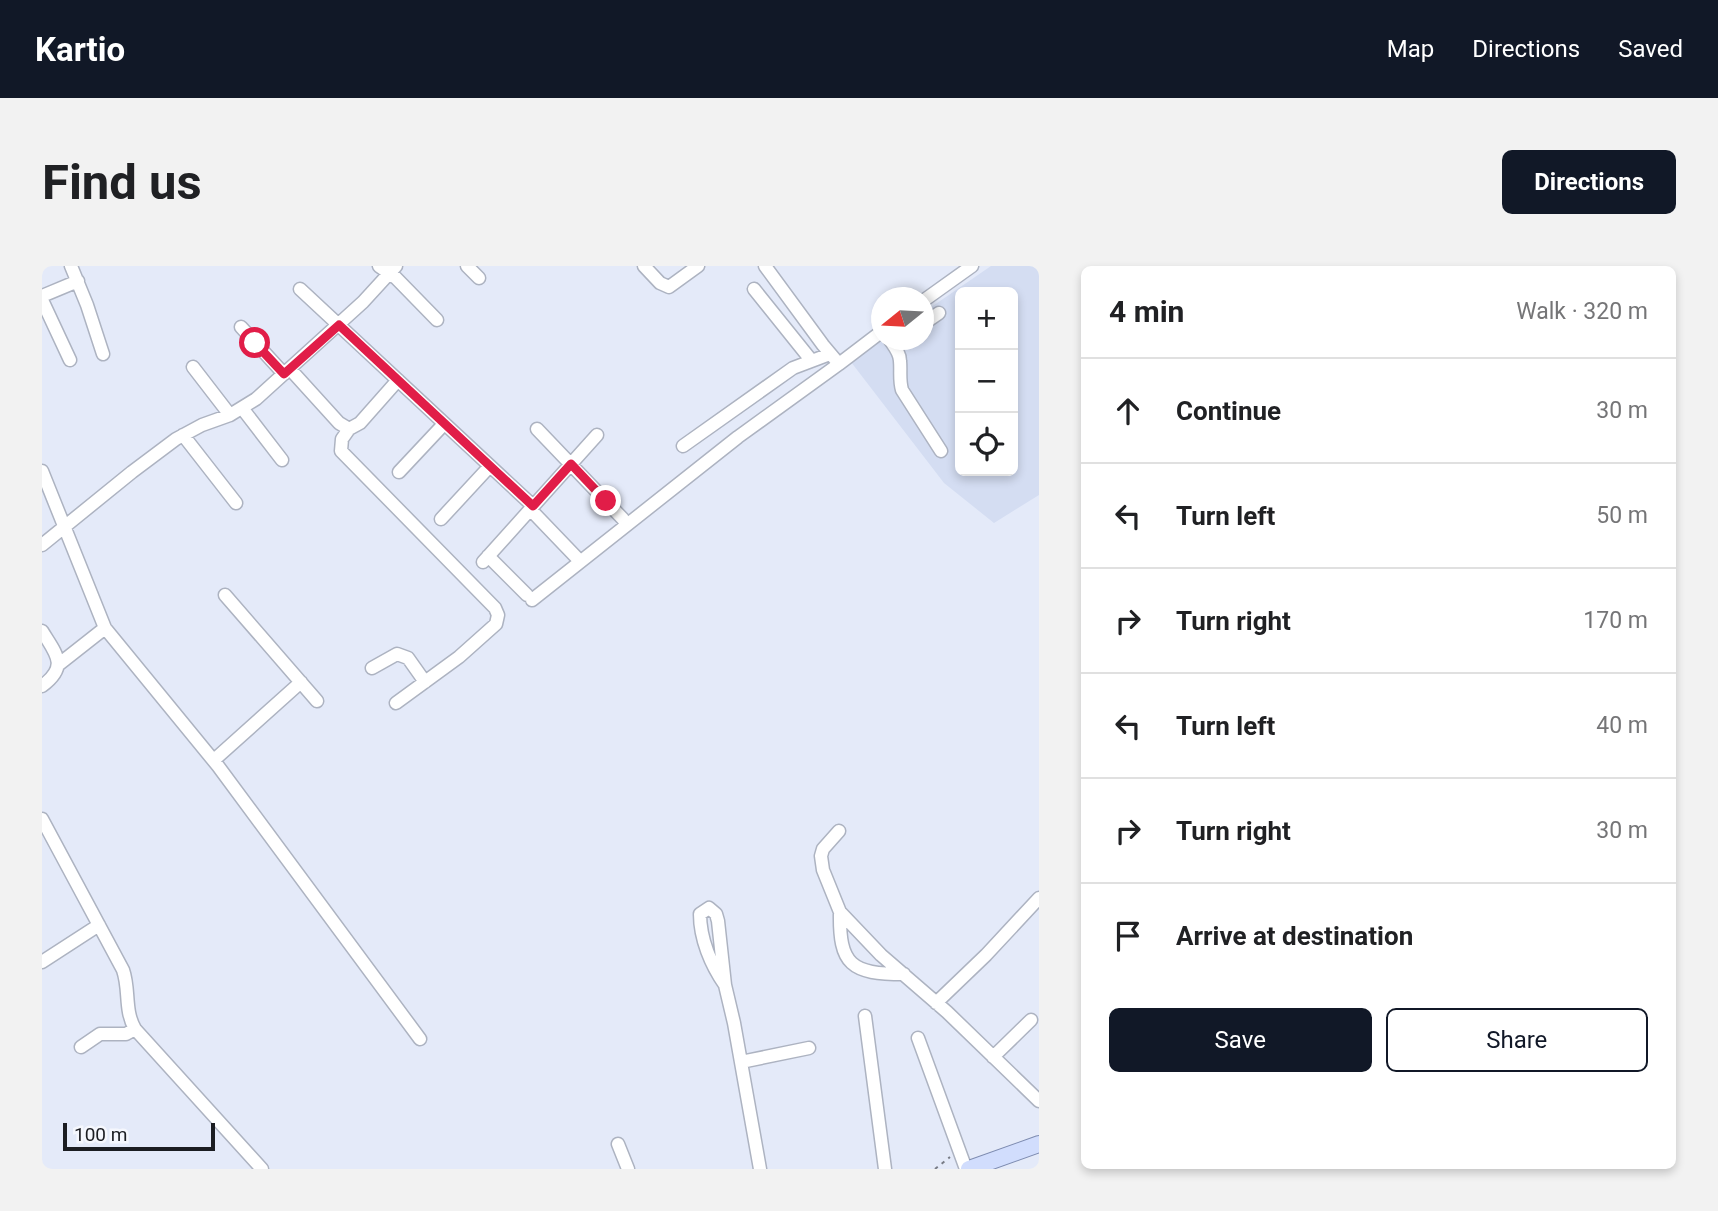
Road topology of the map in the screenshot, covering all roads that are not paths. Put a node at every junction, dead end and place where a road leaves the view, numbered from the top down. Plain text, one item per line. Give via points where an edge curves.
1 (71, 266) edge
2 (467, 266) edge
3 (645, 266) edge
4 (698, 266) edge
5 (765, 266) edge
6 (972, 266) edge
7 (388, 269) edge
8 (955, 271) edge
9 (479, 278) dead end
10 (78, 281) junction
11 (300, 289) dead end
12 (754, 289) dead end
13 (934, 291) edge
14 (42, 298) edge
15 (939, 313) dead end
16 (934, 316) edge
17 (437, 320) dead end
18 (339, 325) junction
19 (241, 327) dead end
20 (871, 340) edge
21 (897, 350) edge
22 (103, 354) dead end
23 (830, 354) junction
24 (70, 360) dead end
25 (811, 360) junction
26 (839, 364) junction
27 (193, 367) dead end
28 (287, 371) junction
29 (398, 380) junction
30 (242, 408) junction
31 (230, 415) junction
32 (444, 424) junction
33 (349, 429) junction
34 (537, 429) dead end
35 (183, 435) junction
36 (597, 435) dead end
37 (683, 446) dead end
38 (941, 451) dead end
39 (282, 460) dead end
40 (571, 464) junction
41 (490, 466) junction
42 (42, 471) edge
43 (399, 472) dead end
44 (236, 503) dead end
45 (532, 508) junction
46 (441, 519) dead end
47 (623, 519) dead end
48 (65, 526) junction
49 (42, 545) edge
50 (576, 557) dead end
51 (225, 595) dead end
52 (105, 628) junction
53 (42, 631) edge
54 (58, 665) junction
55 (372, 668) dead end
56 (301, 682) junction
57 (425, 682) junction
58 (42, 686) edge
59 (317, 701) dead end
60 (396, 703) dead end
61 (214, 760) junction
62 (42, 819) edge
63 (839, 831) dead end
64 (1039, 898) edge
65 (840, 912) junction
66 (99, 925) junction
67 (42, 962) edge
68 (904, 974) junction
69 (725, 985) junction
70 (936, 1003) junction
71 (865, 1016) dead end
72 (1031, 1020) dead end
73 (135, 1029) junction
74 (918, 1038) dead end
75 (420, 1039) dead end
76 (81, 1047) dead end
77 (809, 1048) dead end
78 (993, 1057) junction
79 (741, 1062) junction
80 (1039, 1101) edge
81 (618, 1144) dead end
82 (1039, 1144) edge
83 (262, 1169) edge
84 (628, 1169) edge
85 (760, 1169) edge
86 (885, 1169) edge
87 (967, 1169) edge

1 - 10 street
2 - 9 street
3 - 4 street via 669,287
5 - 23 street
6 - 8 street
7 - 17 street
7 - 18 street
8 - 13 street
10 - 14 street
10 - 22 street
11 - 18 street
12 - 25 street
14 - 24 street
15 - 16 street
18 - 28 street
18 - 29 street
19 - 28 street
20 - 26 street
21 - 38 street via 902,390
23 - 25 street
23 - 26 street
25 - 37 street via 785,373
26 - 45 street via 530,597 485,559
27 - 31 street
28 - 30 street
28 - 33 street
29 - 32 street
29 - 33 street via 360,423
30 - 31 street
30 - 39 street
31 - 35 street
32 - 41 street
32 - 43 street
33 - 57 street via 341,451 498,615 496,624
34 - 40 street
35 - 44 street
35 - 48 street
36 - 40 street
40 - 45 street
40 - 47 street
41 - 45 street
41 - 46 street
42 - 48 street
45 - 50 street
48 - 49 street
48 - 52 street
51 - 56 street
52 - 54 street
52 - 61 street
53 - 54 street
54 - 58 street via 52,679
55 - 57 street via 397,654 408,658
56 - 59 street
56 - 61 street
57 - 60 street
61 - 75 street
62 - 66 street
63 - 65 street via 821,856
64 - 70 street
65 - 68 street
65 - 68 street via 841,948 846,958 871,972
66 - 67 street
66 - 73 street via 123,970 127,1011
68 - 70 street
69 - 69 street via 710,960 702,930 700,914 709,908 718,921
69 - 79 street
70 - 78 street
71 - 86 street
72 - 78 street
73 - 76 street via 126,1034 100,1034
73 - 83 street
74 - 87 street
77 - 79 street
78 - 80 street
79 - 85 street
81 - 84 street
82 - 87 main road

